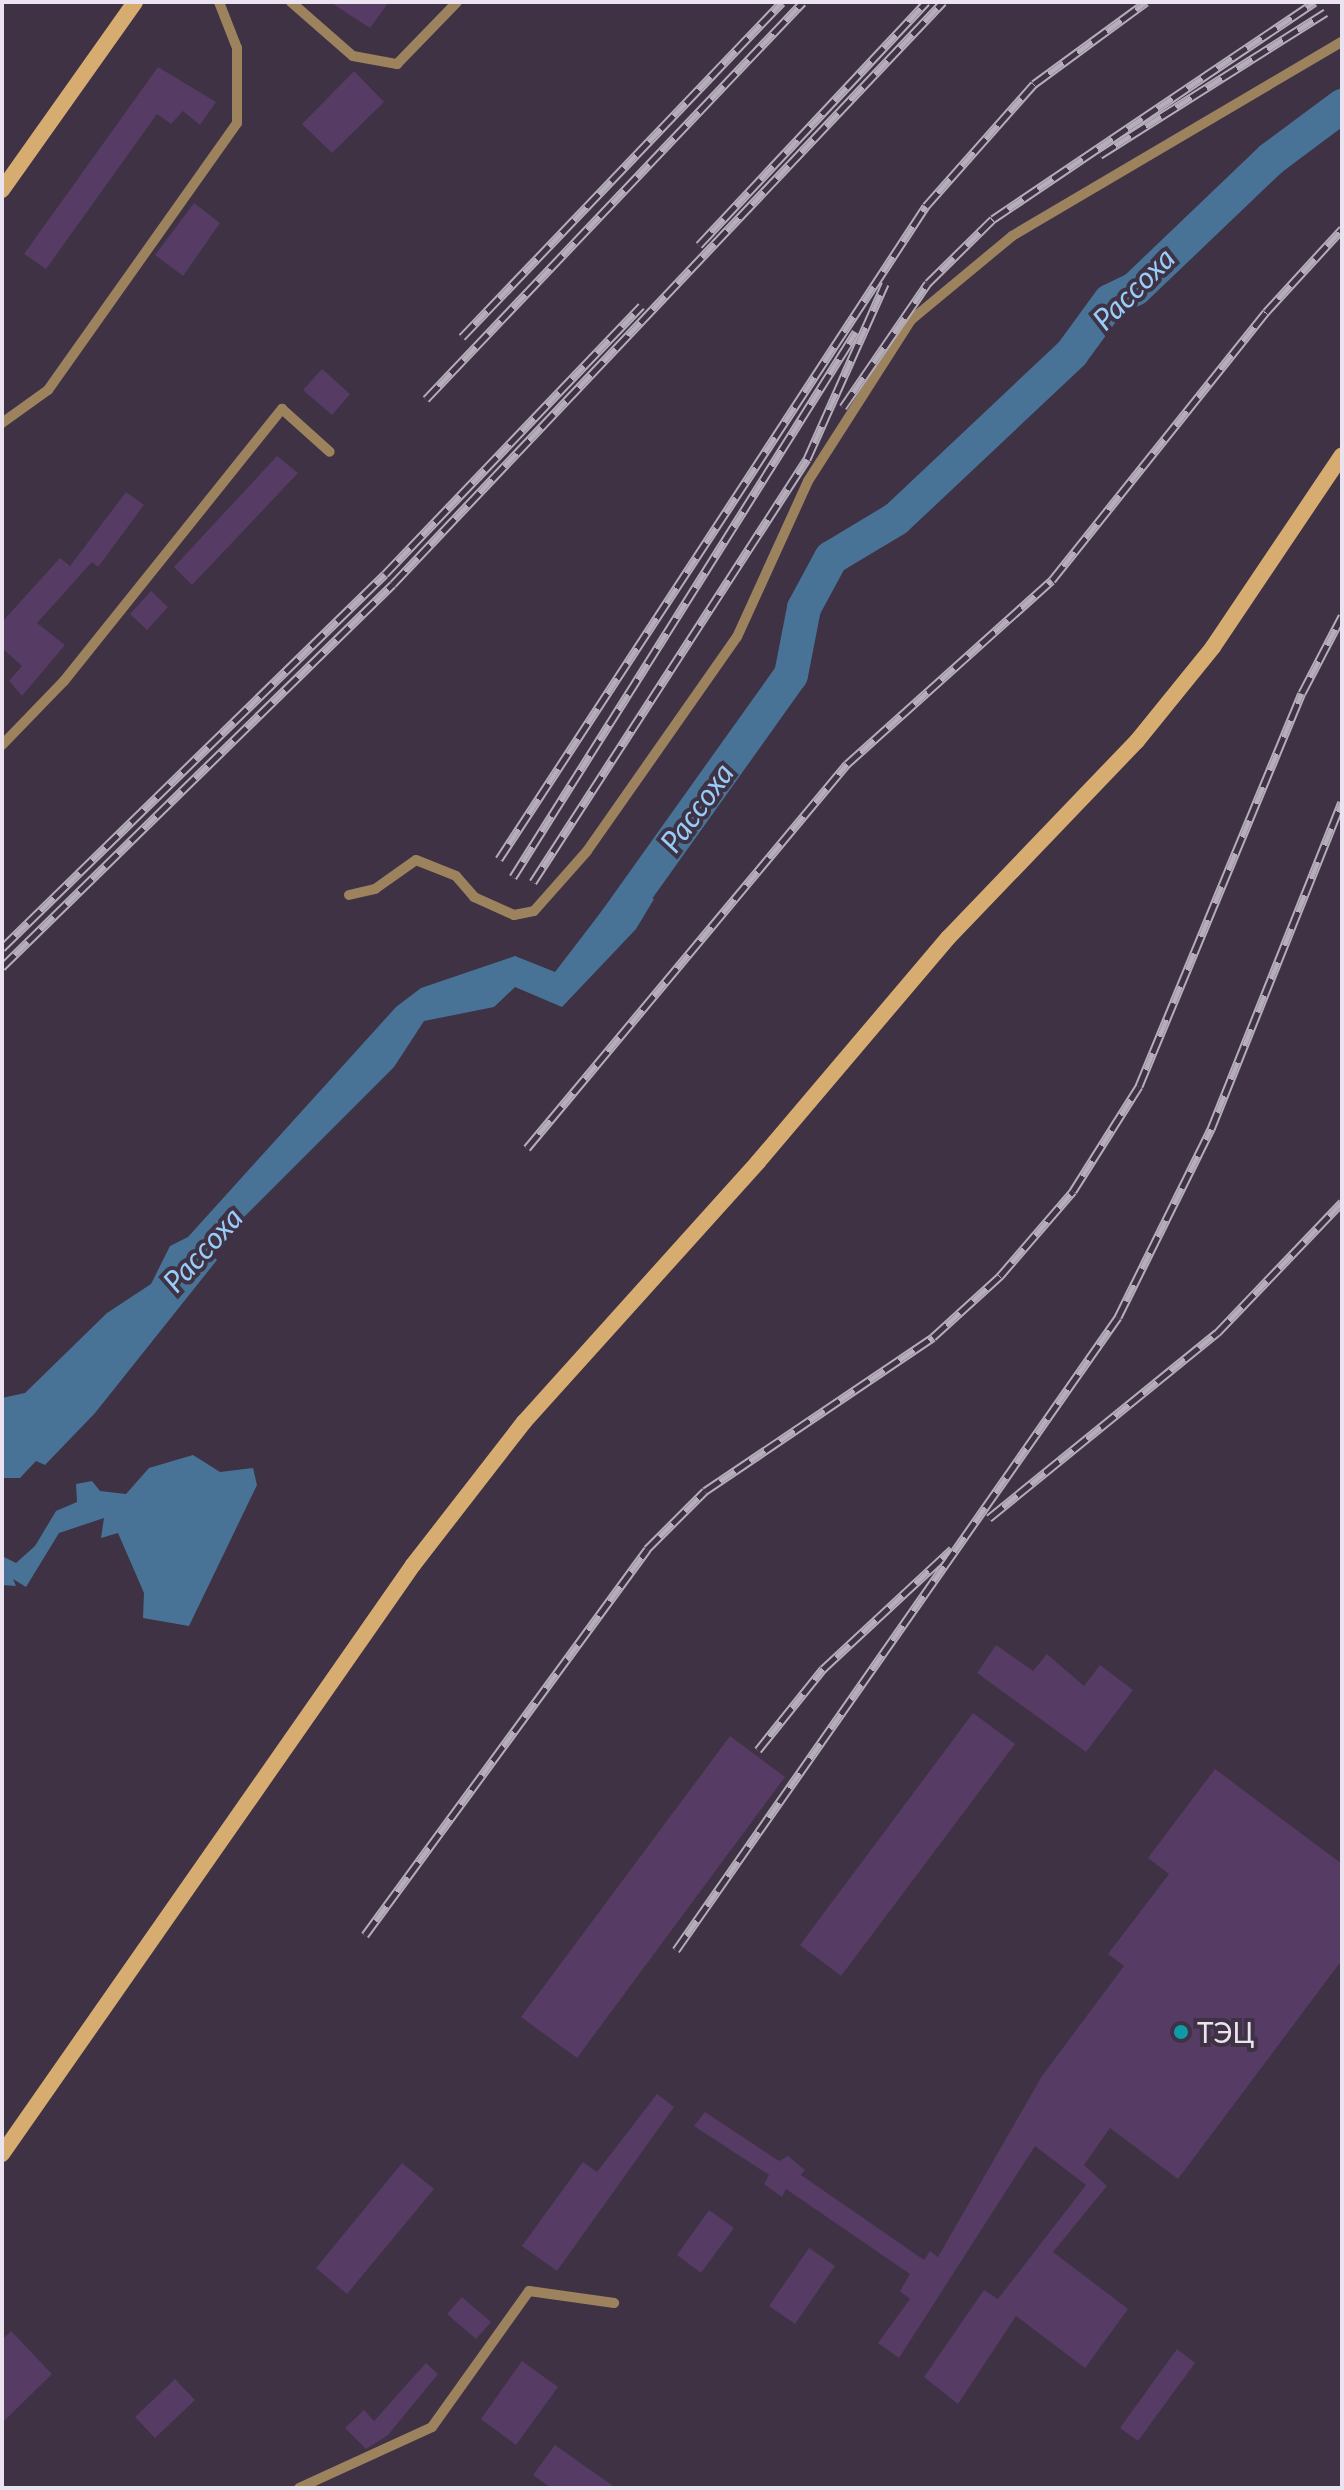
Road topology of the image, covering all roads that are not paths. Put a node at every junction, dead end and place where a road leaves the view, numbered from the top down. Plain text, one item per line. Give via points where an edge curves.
1 (135, 2) edge
2 (219, 2) edge
3 (291, 2) edge
4 (457, 2) edge
5 (1342, 42) edge
6 (4, 183) edge
7 (2, 423) edge
8 (330, 452) dead end
9 (1342, 455) edge
10 (2, 745) edge
11 (349, 895) dead end
12 (2, 2154) edge
13 (614, 2303) dead end
14 (299, 2488) edge

1 - 6 street
2 - 7 lane via 237,48 237,123 48,390
3 - 4 lane via 353,56 397,64
5 - 11 lane via 1012,236 911,320 808,481 737,637 587,851 534,911 514,915 474,897 456,876 416,860 375,889
8 - 10 lane via 282,409 64,681
9 - 12 street via 1213,647 1137,741 948,938 524,1422 413,1565
13 - 14 lane via 529,2291 432,2427

